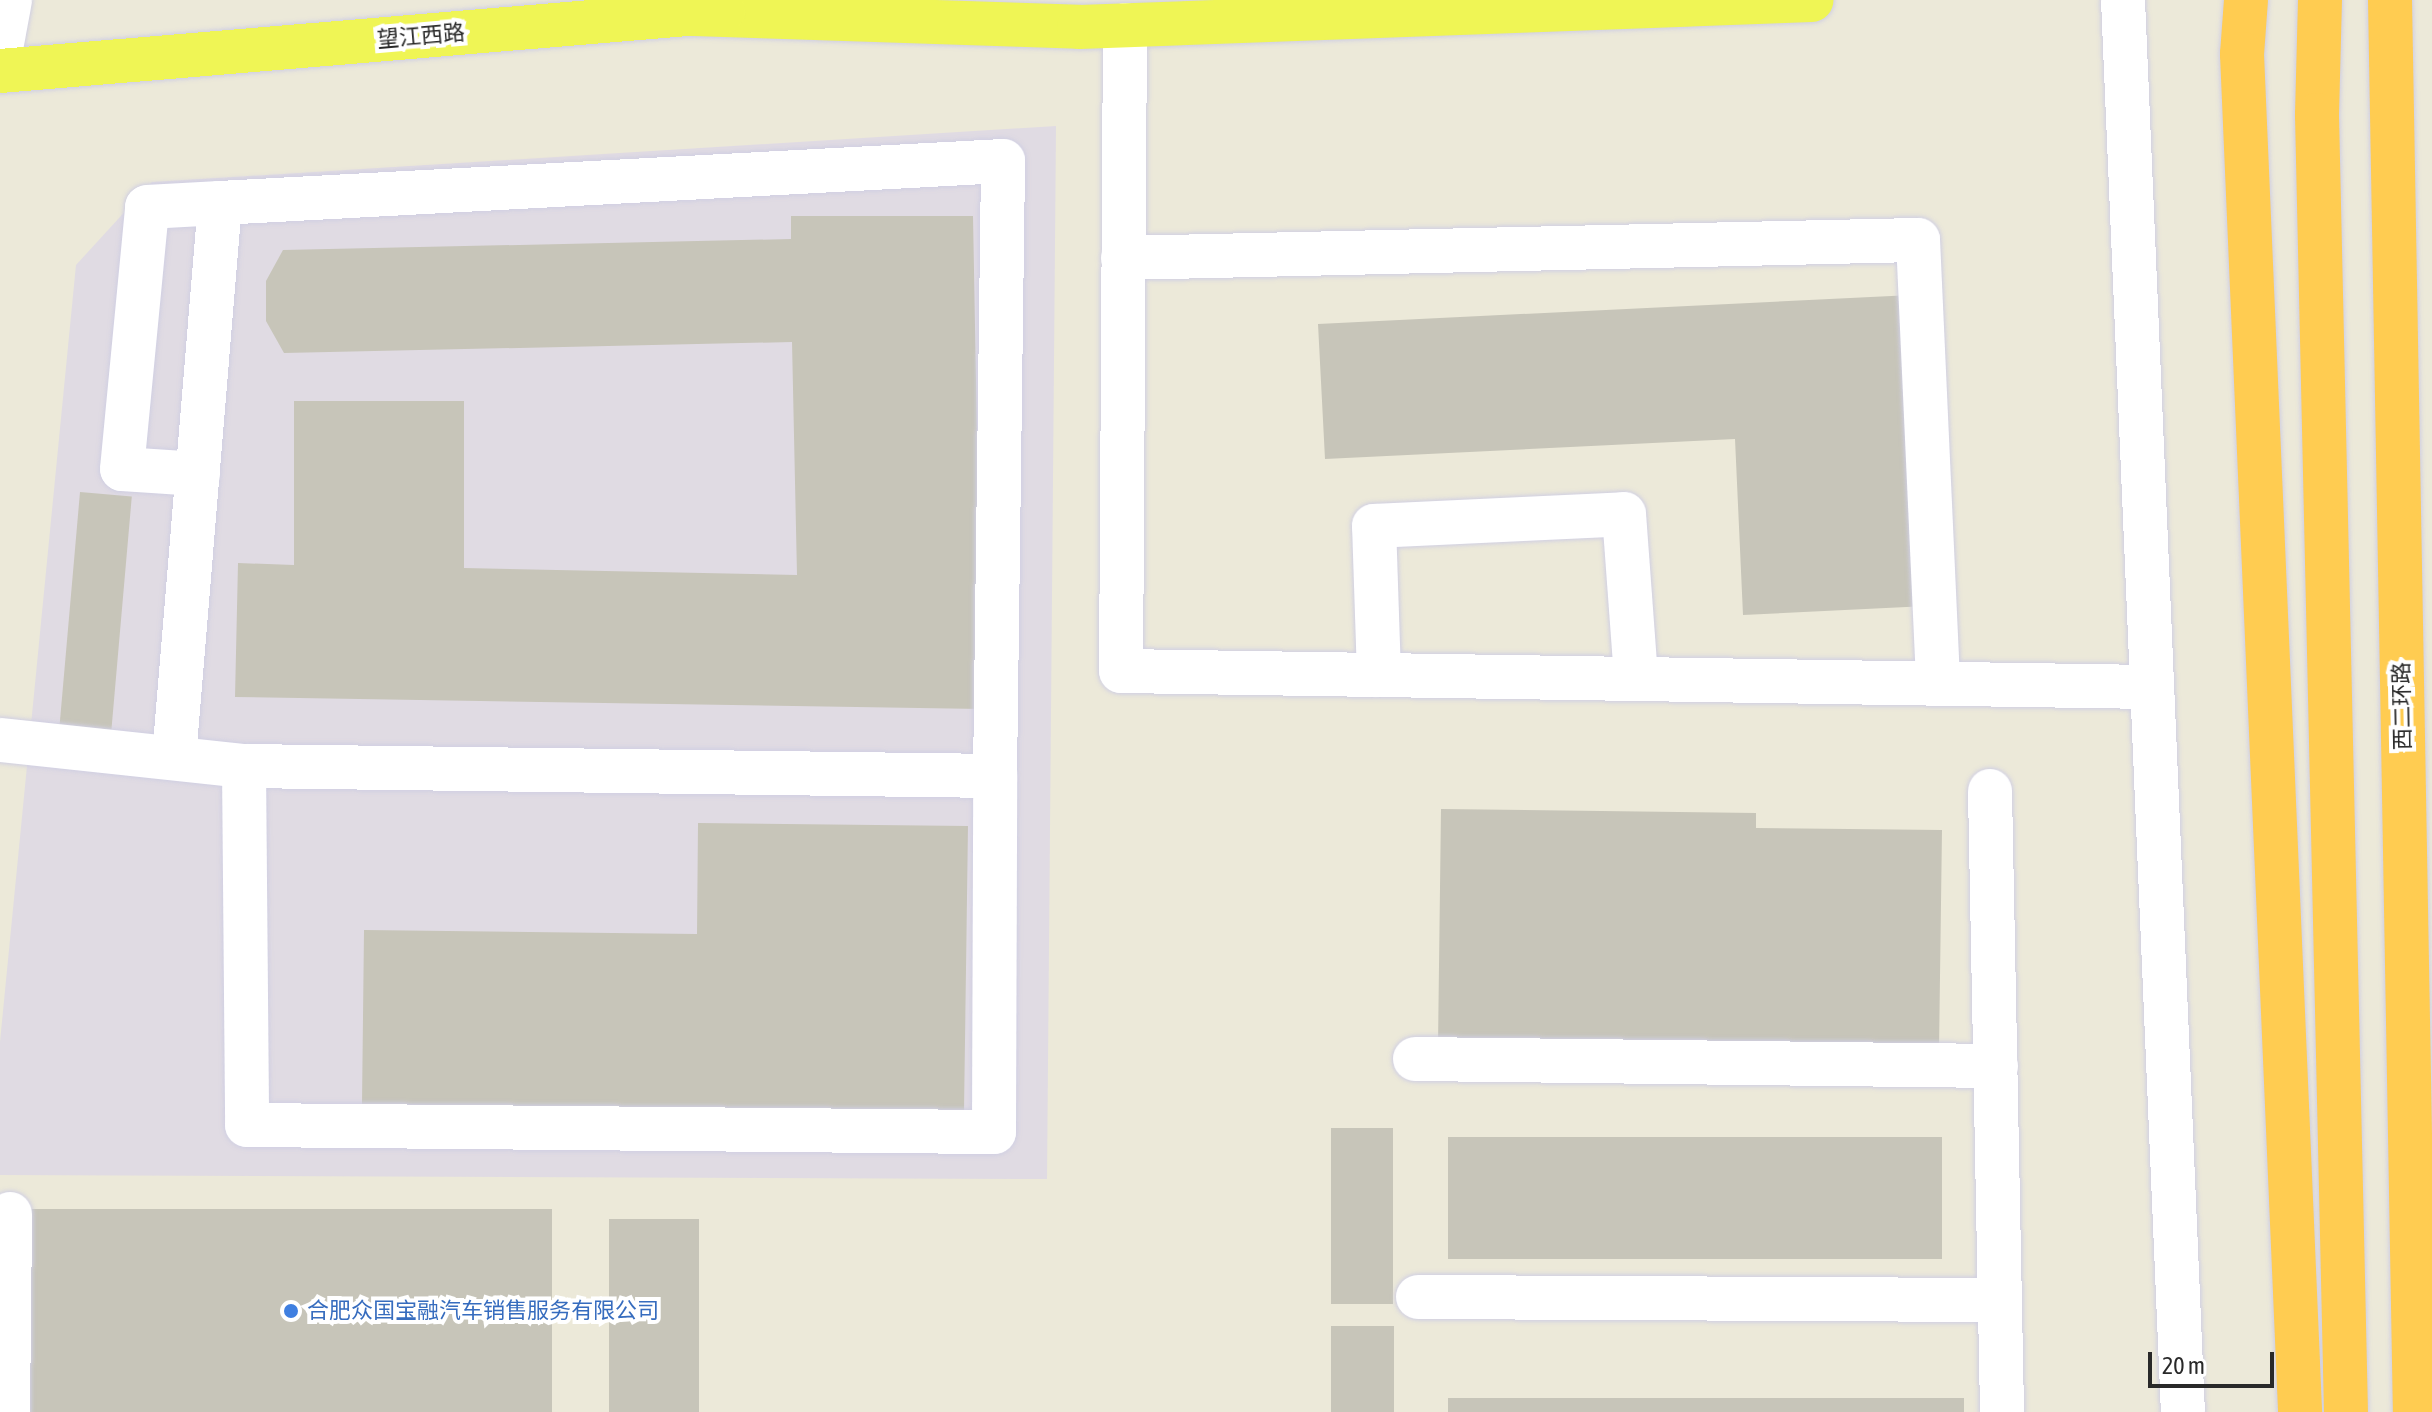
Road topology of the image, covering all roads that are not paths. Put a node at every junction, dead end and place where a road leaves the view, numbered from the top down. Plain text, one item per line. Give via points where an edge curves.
1 (10, 0) edge
2 (842, 0) edge
3 (1812, 0) edge
4 (2123, 0) edge
5 (2246, 0) edge
6 (2320, 0) edge
7 (2390, 0) edge
8 (694, 14) junction
9 (1125, 25) junction
10 (0, 54) edge
11 (0, 71) edge
12 (220, 203) junction
13 (1123, 258) junction
14 (198, 474) junction
15 (1379, 675) junction
16 (1636, 679) junction
17 (1938, 683) junction
18 (2152, 687) junction
19 (0, 740) edge
20 (174, 758) junction
21 (244, 766) junction
22 (995, 776) junction
23 (1990, 791) dead end
24 (1415, 1059) dead end
25 (1996, 1066) junction
26 (10, 1214) dead end
27 (1418, 1297) dead end
28 (2000, 1300) junction
29 (8, 1412) edge
30 (2002, 1412) edge
31 (2183, 1412) edge
32 (2300, 1412) edge
33 (2346, 1412) edge
34 (2415, 1412) edge

1 - 10 street
2 - 8 main road, 望江西路
3 - 9 main road
4 - 18 street
5 - 32 highway via 2242,54
6 - 33 highway via 2317,115
7 - 34 highway, 西二环路
8 - 9 main road
8 - 11 main road, 望江西路
9 - 13 street
12 - 14 street
12 - 14 street via 147,207 122,469
12 - 22 street via 1003,161
13 - 15 street via 1121,671
13 - 17 street via 1918,240
14 - 20 street
15 - 16 street
15 - 16 street via 1374,526 1624,514
16 - 17 street
17 - 18 street
18 - 31 street
19 - 20 street
20 - 21 street
21 - 22 street
21 - 22 street via 247,1125 994,1132
23 - 25 street
24 - 25 street
25 - 28 street
26 - 29 street
27 - 28 street
28 - 30 street

